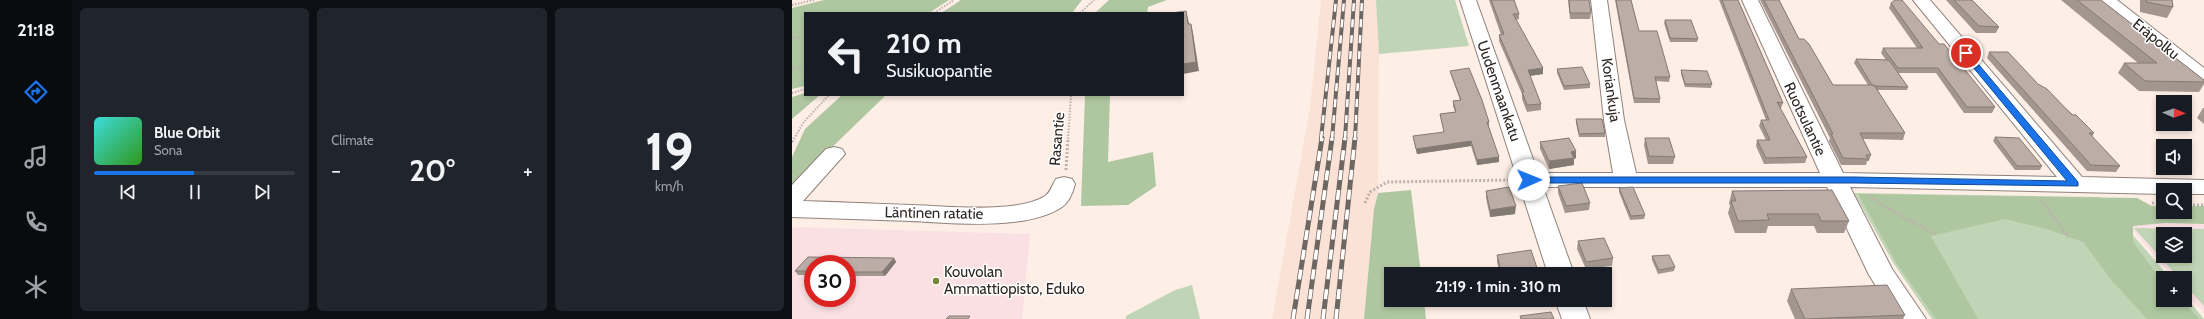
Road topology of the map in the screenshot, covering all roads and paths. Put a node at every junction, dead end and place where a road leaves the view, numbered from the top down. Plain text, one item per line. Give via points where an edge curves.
1 (814, 0) edge
2 (954, 0) edge
3 (1094, 0) edge
4 (1468, 0) edge
5 (1599, 0) edge
6 (1750, 0) edge
7 (1921, 0) edge
8 (2107, 0) edge
9 (792, 4) edge
10 (936, 12) edge
11 (1081, 12) edge
12 (804, 37) edge
13 (792, 38) edge
14 (792, 67) edge
15 (804, 70) edge
16 (2204, 77) edge
17 (804, 89) edge
18 (792, 93) edge
19 (828, 96) edge
20 (1071, 96) edge
21 (792, 142) edge
22 (834, 154) dead end
23 (1626, 179) junction
24 (1529, 180) junction
25 (1834, 180) junction
26 (1064, 184) joint
27 (2075, 184) junction
28 (2204, 187) edge
29 (1865, 194) dead end
30 (2040, 198) dead end
31 (792, 199) edge
32 (1365, 203) dead end
33 (2192, 205) edge
34 (2204, 205) edge
35 (792, 209) edge
36 (1935, 234) dead end
37 (2068, 236) dead end
38 (1559, 267) edge
39 (1572, 307) edge
40 (1576, 319) edge
41 (1912, 319) edge

1 - 9 path
2 - 10 path
3 - 11 path
4 - 24 street, Uudenmaankatu
5 - 23 street, Koriankuja via 1614,120
6 - 25 street, Ruotsulantie
7 - 27 street
8 - 16 street, Eräpolku
12 - 13 path
14 - 15 path
17 - 18 path
19 - 21 path via 802,123
20 - 26 path, Rasantie via 1071,125
22 - 31 street
23 - 24 street
23 - 25 street
24 - 32 path via 1387,182 1370,192
24 - 38 street, Uudenmaankatu
25 - 27 street
25 - 41 street, Ruotsulantie via 1882,275
26 - 35 street, Läntinen ratatie via 1062,194 1052,203 1031,210 1009,213 968,215
27 - 28 street
29 - 36 path via 1883,208
30 - 37 path
33 - 34 path
39 - 40 street

